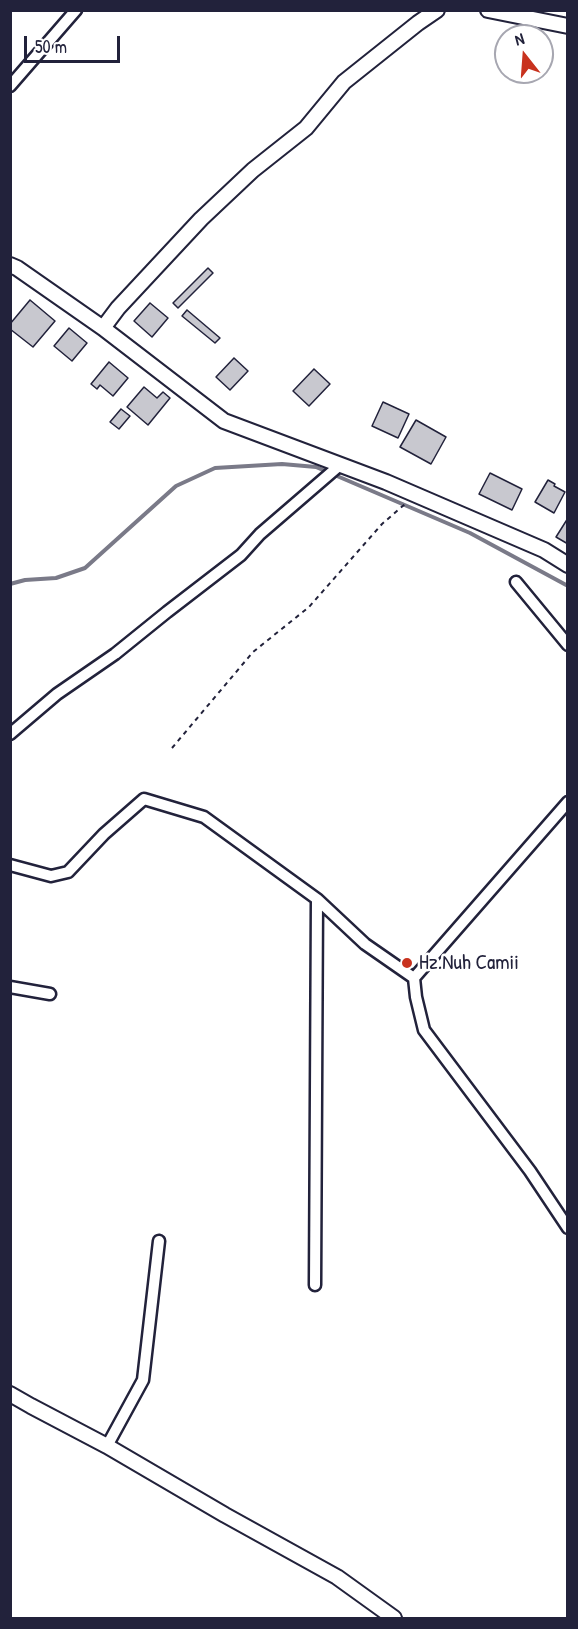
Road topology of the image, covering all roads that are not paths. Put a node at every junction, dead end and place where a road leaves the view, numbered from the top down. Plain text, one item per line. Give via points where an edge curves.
1 (76, 10) edge
2 (437, 10) edge
3 (488, 10) edge
4 (567, 26) edge
5 (10, 86) edge
6 (10, 265) edge
7 (103, 328) junction
8 (340, 465) junction
9 (567, 565) edge
10 (516, 582) dead end
11 (567, 645) edge
12 (10, 734) edge
13 (567, 802) edge
14 (10, 865) edge
15 (317, 899) junction
16 (414, 978) junction
17 (10, 987) edge
18 (50, 994) dead end
19 (567, 1228) edge
20 (159, 1241) dead end
21 (315, 1285) dead end
22 (10, 1394) edge
23 (107, 1446) junction
24 (394, 1618) edge

1 - 5 street
2 - 7 street via 344,82 306,128 201,219
3 - 4 street
6 - 7 street
7 - 8 street via 224,421
8 - 9 street via 544,550
8 - 12 street via 241,555
10 - 11 street
13 - 16 street
14 - 15 street via 51,876 68,872 144,799 204,817
15 - 16 street via 365,944
15 - 21 street
16 - 19 street via 424,1030 530,1171
17 - 18 street
20 - 23 street via 143,1380
22 - 23 street
23 - 24 street via 337,1577

